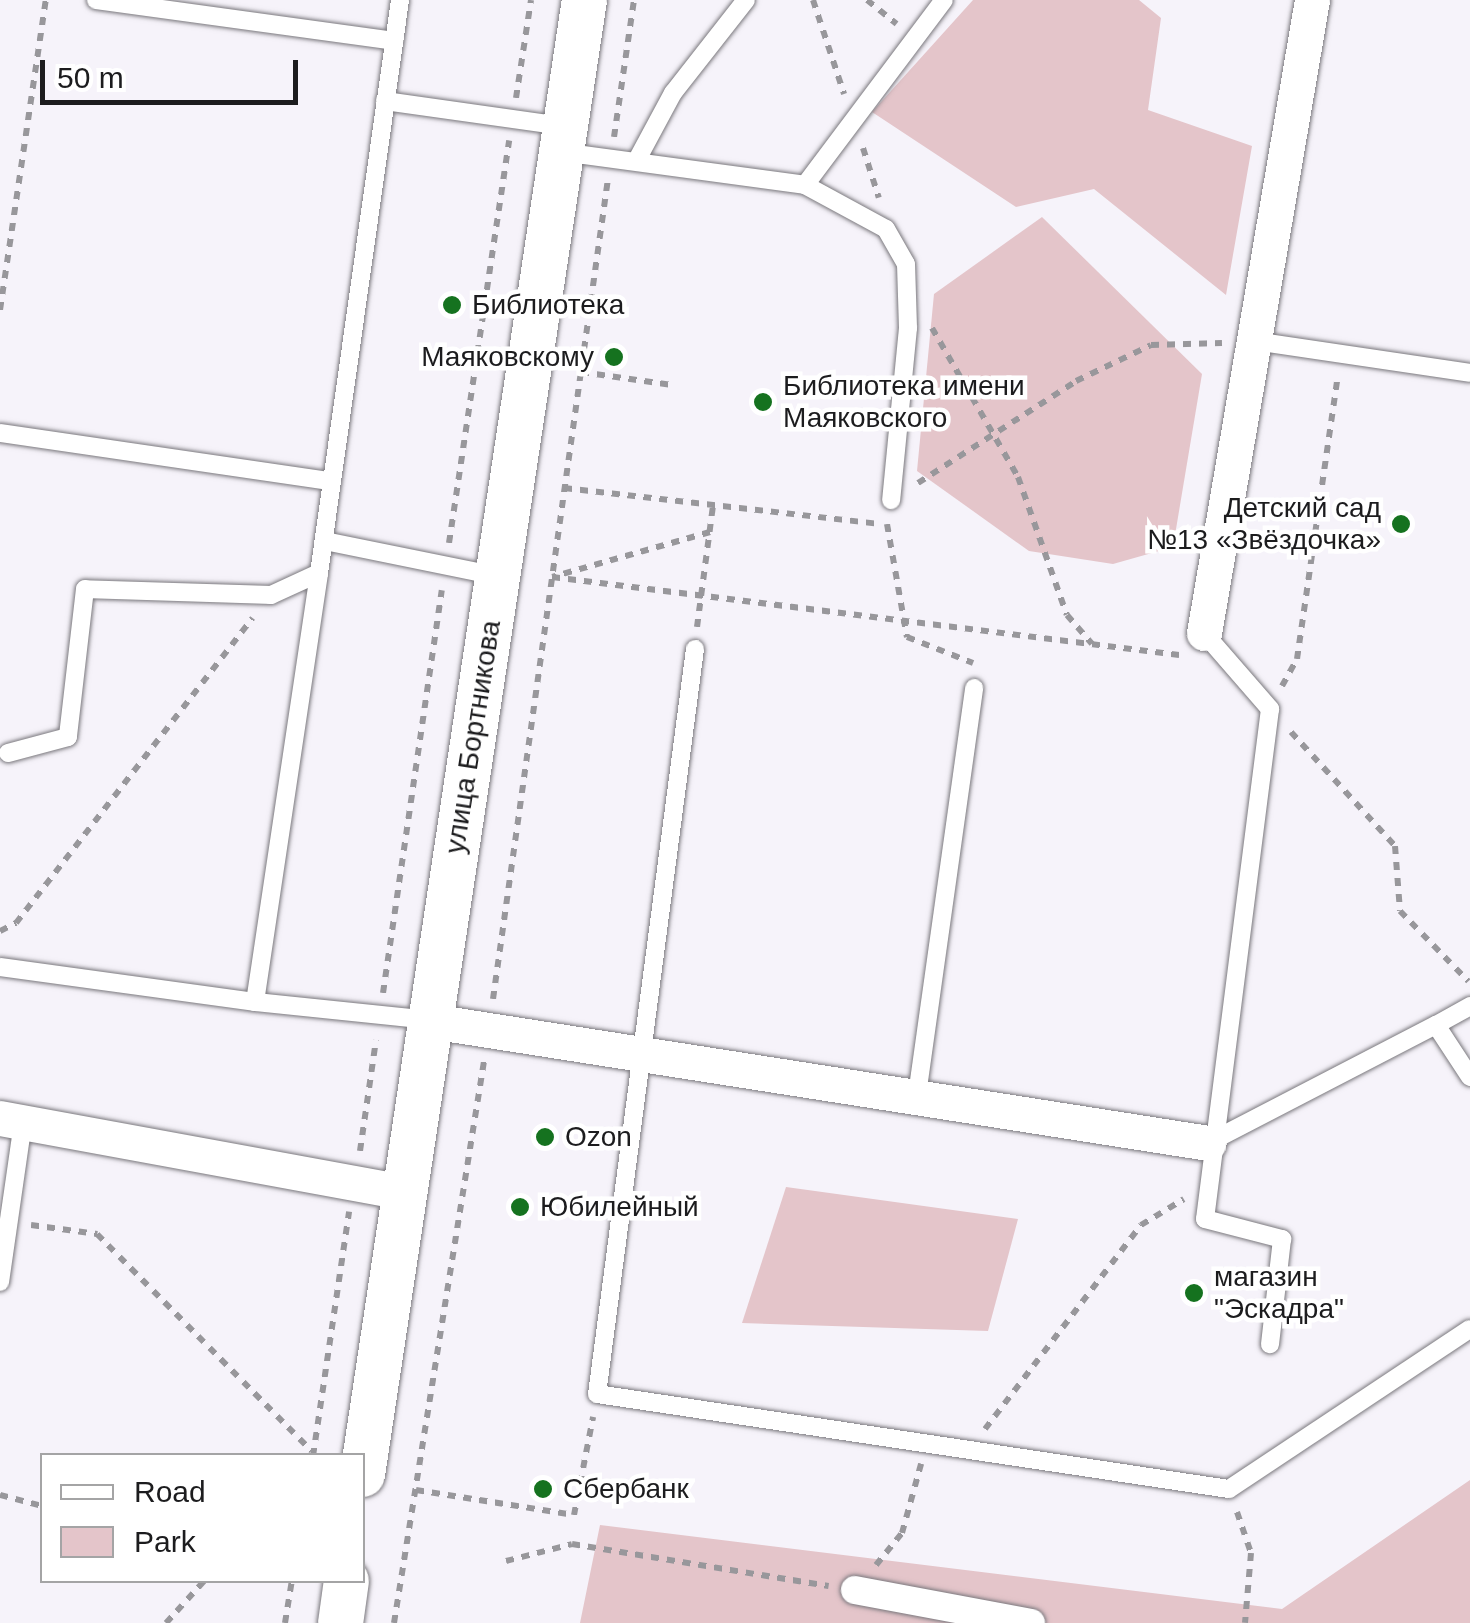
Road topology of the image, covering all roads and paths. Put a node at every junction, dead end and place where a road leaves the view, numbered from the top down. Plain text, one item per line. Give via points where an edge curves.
1 (46, 0) edge
2 (96, 0) edge
3 (400, 0) edge
4 (530, 0) edge
5 (584, 0) edge
6 (634, 0) edge
7 (746, 0) edge
8 (867, 0) edge
9 (944, 0) edge
10 (1312, 0) edge
11 (915, 39) junction
12 (394, 40) junction
13 (385, 101) junction
14 (512, 119) junction
15 (563, 139) junction
16 (612, 154) junction
17 (638, 158) junction
18 (805, 186) junction
19 (907, 284) junction
20 (0, 310) edge
21 (1254, 342) junction
22 (1341, 354) junction
23 (581, 372) junction
24 (1470, 373) edge
25 (672, 385) dead end
26 (0, 433) edge
27 (330, 480) junction
28 (891, 500) dead end
29 (713, 505) dead end
30 (887, 524) dead end
31 (710, 532) junction
32 (325, 541) junction
33 (445, 566) junction
34 (320, 572) junction
35 (498, 576) junction
36 (552, 577) junction
37 (702, 595) junction
38 (271, 596) junction
39 (900, 620) junction
40 (1204, 633) joint
41 (1092, 644) junction
42 (695, 649) joint
43 (1230, 662) junction
44 (974, 688) joint
45 (1270, 708) junction
46 (8, 752) dead end
47 (0, 931) edge
48 (0, 967) edge
49 (1470, 982) edge
50 (255, 1002) junction
51 (1470, 1006) edge
52 (380, 1015) junction
53 (431, 1020) junction
54 (1436, 1025) junction
55 (488, 1029) junction
56 (640, 1052) junction
57 (1470, 1077) edge
58 (918, 1096) junction
59 (11, 1121) edge
60 (1208, 1142) junction
61 (1206, 1185) junction
62 (351, 1186) junction
63 (405, 1192) junction
64 (8, 1222) junction
65 (0, 1282) edge
66 (1470, 1330) edge
67 (1270, 1344) dead end
68 (597, 1394) junction
69 (923, 1443) junction
70 (961, 1449) junction
71 (312, 1453) edge
72 (313, 1453) edge
73 (365, 1454) edge
74 (1229, 1489) junction
75 (416, 1490) junction
76 (0, 1496) edge
77 (40, 1506) edge
78 (506, 1561) dead end
79 (203, 1583) edge
80 (292, 1583) edge
81 (346, 1583) edge
82 (855, 1590) junction
83 (166, 1623) edge
84 (285, 1623) edge
85 (340, 1623) edge
86 (394, 1623) edge
87 (1031, 1623) edge
88 (1245, 1623) edge

1 - 20 path
2 - 12 lane
3 - 12 lane
4 - 14 path
5 - 15 street, улица Бортникова
6 - 16 path
7 - 17 lane via 673,94
8 - 11 path
9 - 11 lane
10 - 21 street
11 - 18 lane
12 - 13 lane
13 - 14 lane
13 - 27 lane
14 - 15 lane
14 - 33 path
15 - 16 lane
15 - 35 street, улица Бортникова
16 - 17 lane
16 - 23 path
17 - 18 lane
18 - 19 lane via 886,229
19 - 28 lane
19 - 41 path via 1018,477 1068,615
21 - 22 lane
21 - 40 street
22 - 24 lane
22 - 45 path via 1296,659
23 - 25 path
23 - 36 path
26 - 27 lane
27 - 32 lane
29 - 31 path
30 - 39 path
31 - 36 path
31 - 37 path
32 - 33 lane
32 - 34 lane
33 - 35 lane
33 - 52 path
34 - 38 lane
34 - 50 lane
35 - 53 street, улица Бортникова
36 - 37 path
36 - 55 path
37 - 39 path
37 - 42 path
38 - 46 lane via 85,588 68,737
38 - 47 path via 16,923
39 - 41 path
39 - 44 path via 907,637 972,658
40 - 43 lane
41 - 43 path
42 - 56 lane
43 - 45 lane
44 - 58 lane
45 - 49 path via 1395,846 1400,911
45 - 60 lane
48 - 50 lane
50 - 52 lane
51 - 54 lane
52 - 53 lane
52 - 62 path
53 - 55 street
53 - 63 street, улица Бортникова
54 - 57 lane
54 - 60 lane
55 - 56 street
55 - 75 path
56 - 58 street
56 - 68 lane
58 - 60 street
59 - 62 street
59 - 64 lane
60 - 61 lane
61 - 67 lane via 1205,1220 1282,1239
61 - 70 path via 1141,1225
62 - 63 street
62 - 72 path
63 - 73 street, улица Бортникова
64 - 65 lane
64 - 71 path via 97,1234
66 - 74 lane
68 - 69 lane
68 - 75 path via 574,1515
69 - 70 lane
69 - 82 path via 902,1533
70 - 74 lane
74 - 88 path via 1251,1553
75 - 86 path
76 - 77 path
78 - 82 path via 572,1544
79 - 83 path
80 - 84 path
81 - 85 street
82 - 87 street

